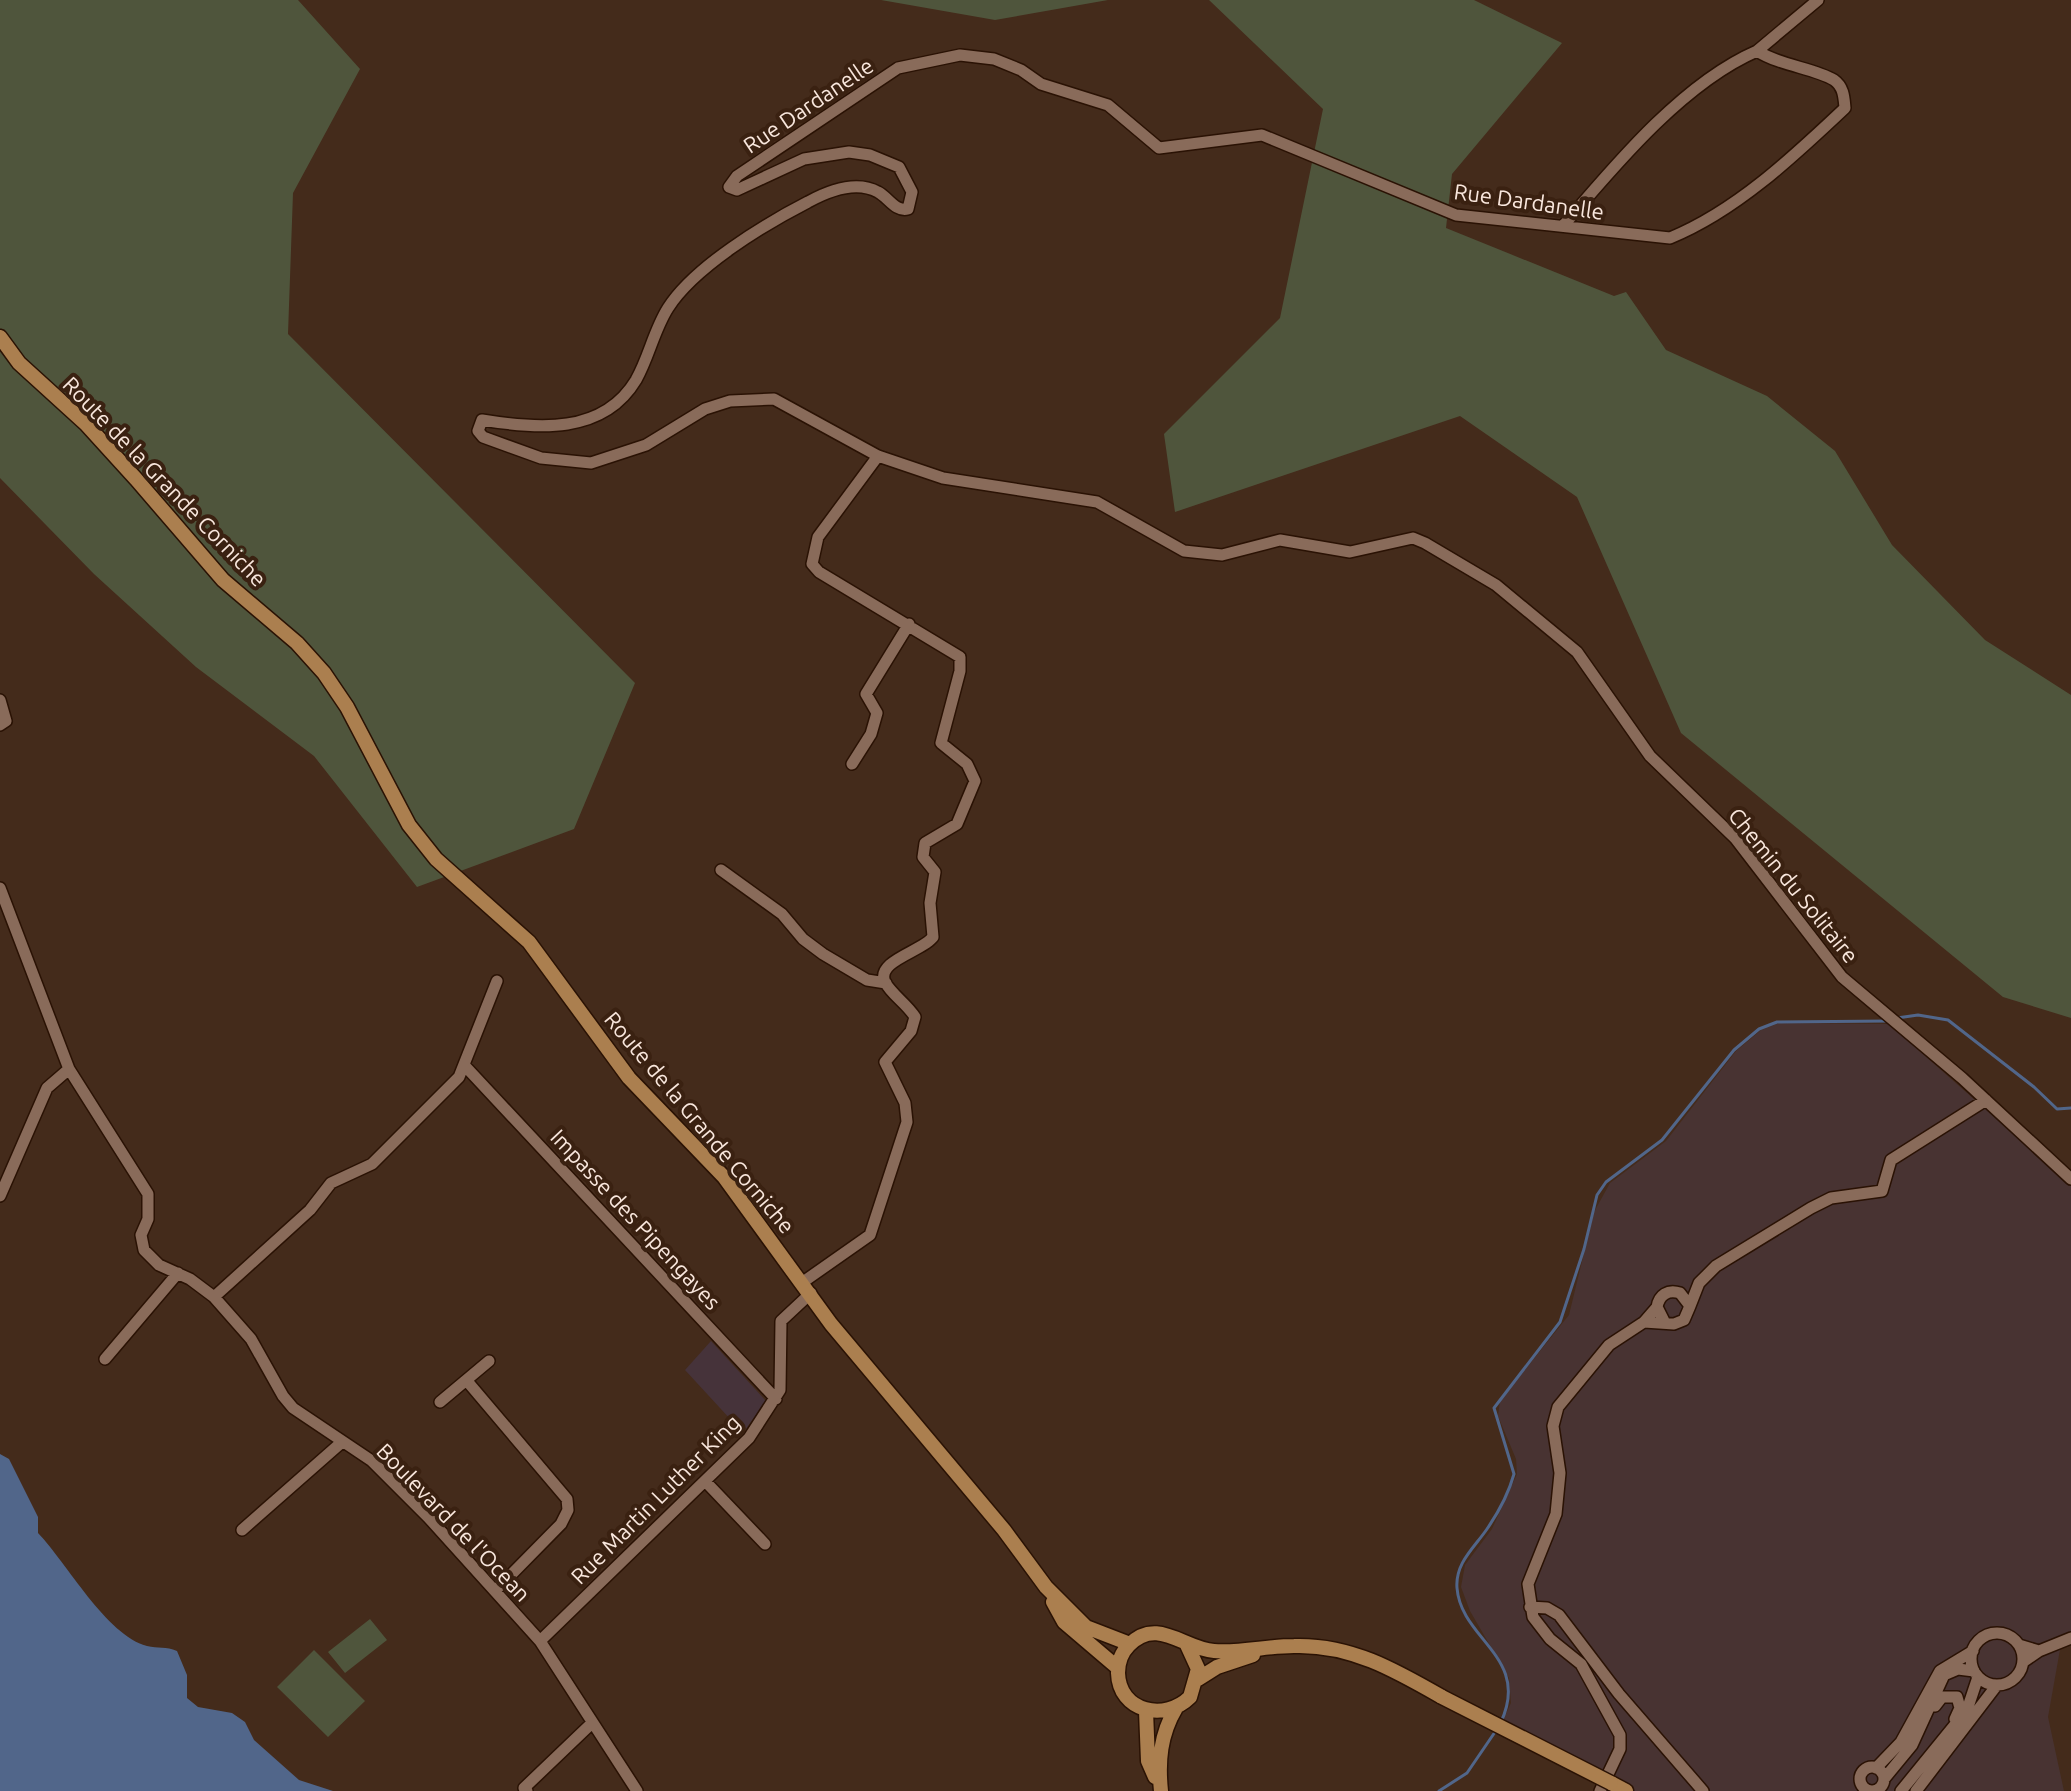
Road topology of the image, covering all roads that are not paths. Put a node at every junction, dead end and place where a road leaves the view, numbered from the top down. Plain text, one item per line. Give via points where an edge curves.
1 (1818, 0) edge
2 (1757, 51) junction
3 (1563, 226) junction
4 (0, 337) edge
5 (878, 456) junction
6 (909, 624) junction
7 (0, 700) edge
8 (0, 725) edge
9 (852, 764) dead end
10 (721, 870) dead end
11 (0, 888) edge
12 (497, 981) dead end
13 (886, 983) junction
14 (465, 1066) junction
15 (69, 1069) junction
16 (1986, 1100) junction
17 (2071, 1179) edge
18 (0, 1196) edge
19 (178, 1273) junction
20 (1699, 1283) junction
21 (807, 1288) junction
22 (1675, 1291) junction
23 (214, 1297) junction
24 (1690, 1306) junction
25 (1657, 1307) junction
26 (1664, 1321) junction
27 (1644, 1322) junction
28 (105, 1359) dead end
29 (489, 1361) dead end
30 (467, 1381) junction
31 (776, 1399) junction
32 (440, 1402) dead end
33 (342, 1442) junction
34 (705, 1481) junction
35 (242, 1530) dead end
36 (765, 1544) dead end
37 (1046, 1587) junction
38 (495, 1591) junction
39 (1530, 1607) junction
40 (2071, 1638) edge
41 (540, 1641) junction
42 (1130, 1644) junction
43 (1187, 1645) junction
44 (2019, 1645) junction
45 (1292, 1646) junction
46 (1973, 1651) junction
47 (2039, 1651) junction
48 (2023, 1662) junction
49 (1118, 1668) junction
50 (1976, 1674) junction
51 (1198, 1679) junction
52 (1997, 1685) junction
53 (1176, 1708) junction
54 (1146, 1711) junction
55 (592, 1723) junction
56 (1922, 1723) junction
57 (1952, 1728) junction
58 (1876, 1768) junction
59 (1861, 1779) junction
60 (1884, 1779) junction
61 (1605, 1787) edge
62 (1868, 1790) edge
63 (527, 1791) edge
64 (637, 1791) edge
65 (1626, 1791) edge
66 (1703, 1791) edge
67 (1853, 1791) edge
68 (1901, 1791) edge
69 (1916, 1791) edge

1 - 2 street
2 - 3 street via 1730,63 1635,143
2 - 3 street, Rue Dardanelle via 1774,62 1834,80 1844,92 1845,108 1798,153 1702,225 1670,238
3 - 5 street, Rue Dardanelle via 1456,215 1262,135 1159,148 1108,105 1041,84 994,59 938,59 898,68 737,176 729,187 737,190 804,159 859,153 899,167 912,192 908,209 896,207 875,190 854,186 810,201 681,292 635,382 615,407 578,424 482,420 478,431 541,458 591,463 646,445 705,409 730,401 774,399
4 - 21 main road, Route de la Grande Corniche via 19,363 86,424 223,580 324,673 409,825 436,859 529,942 629,1078 724,1177
5 - 6 street via 818,537 812,564
5 - 16 street, Chemin du Solitaire via 943,478 1097,502 1184,551 1222,555 1280,540 1350,552 1413,538 1443,551 1496,585 1577,652 1650,756 1735,838 1828,962
6 - 9 street via 866,694 877,713
6 - 13 street via 960,657 941,743 967,764 975,781 957,824 925,843 922,851 935,872 930,903 933,937 889,964
7 - 8 street via 6,721
10 - 13 street via 782,914 823,954 867,980
11 - 15 street, Boulevard de l'Ocean
12 - 14 street
13 - 21 street, Rue Martin Luther King via 915,1017 911,1031 885,1062 905,1103 907,1122 870,1235
14 - 23 street via 372,1164 331,1183 310,1210
14 - 31 street, Impasse des Pipengayes
15 - 18 street via 47,1088
15 - 19 street, Boulevard de l'Ocean via 148,1194 148,1219 141,1235 144,1250 159,1265
16 - 17 street, Chemin du Solitaire
16 - 20 street via 1891,1160 1882,1191 1831,1198 1716,1266
19 - 23 street, Boulevard de l'Ocean
19 - 28 street
20 - 22 street
20 - 24 street
21 - 31 street, Rue Martin Luther King via 781,1321
21 - 37 main road, Route de la Grande Corniche
22 - 24 street
22 - 25 street via 1665,1294
23 - 33 street, Boulevard de l'Ocean via 251,1339 293,1408
24 - 26 street via 1684,1320
25 - 26 street
25 - 27 street
26 - 27 street
27 - 39 street via 1609,1345 1565,1394 1555,1415 1560,1487 1556,1514 1530,1574
29 - 30 street
30 - 32 street
30 - 38 street via 567,1499 561,1524
31 - 34 street, Rue Martin Luther King via 749,1438
33 - 35 street
33 - 38 street, Boulevard de l'Ocean via 372,1461
34 - 36 street
34 - 41 street, Rue Martin Luther King
37 - 42 main road, Route de la Grande Corniche via 1086,1627
37 - 49 main road, Route de la Grande Corniche via 1064,1622
38 - 41 street, Boulevard de l'Ocean
39 - 61 street via 1540,1628 1581,1664 1620,1735
39 - 66 street via 1559,1615
40 - 47 street
41 - 55 street, Boulevard de l'Ocean
42 - 43 main road via 1163,1633
42 - 49 main road
43 - 45 main road via 1220,1651
43 - 51 main road
44 - 46 street via 1997,1634 1984,1637
44 - 47 street
44 - 48 street
45 - 51 main road via 1217,1667
45 - 61 main road, bridge via 1354,1653
46 - 50 street
46 - 58 street via 1940,1671 1901,1742
47 - 48 street
48 - 52 street via 2012,1680
49 - 54 main road via 1125,1694
50 - 52 street
50 - 56 street via 1949,1670
50 - 57 street via 1972,1701
51 - 53 main road via 1190,1697
52 - 69 street
53 - 54 main road
53 - 54 main road via 1158,1762 1161,1791 1148,1761
55 - 63 street via 524,1788
55 - 64 street, Boulevard de l'Ocean
56 - 57 street via 1949,1694 1957,1697 1960,1708
56 - 60 street via 1912,1745
57 - 68 street
58 - 59 street via 1865,1770
58 - 60 street
59 - 62 street
59 - 67 street
60 - 62 street via 1879,1788
61 - 65 main road

